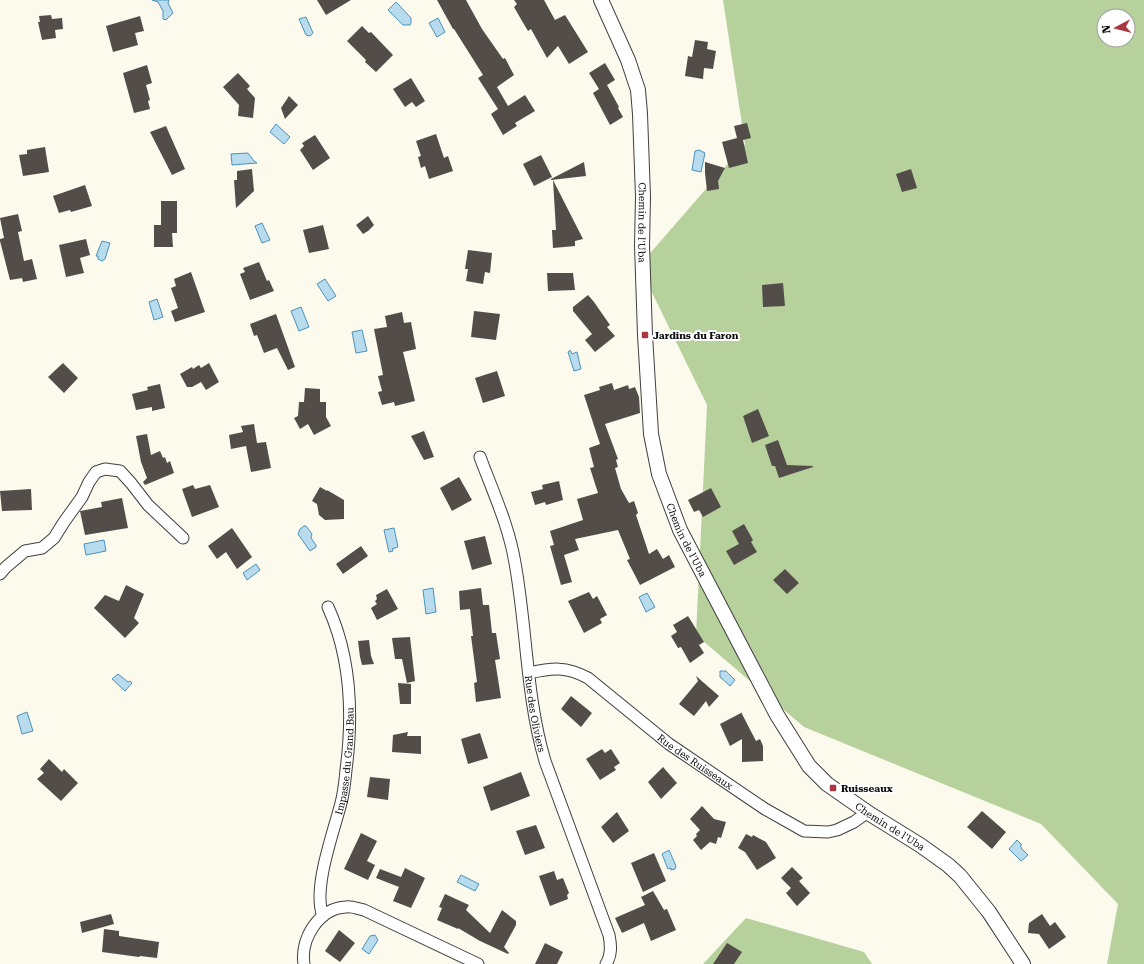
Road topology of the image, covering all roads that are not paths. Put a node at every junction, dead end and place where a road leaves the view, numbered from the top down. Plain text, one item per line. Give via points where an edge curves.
1 (601, 0) edge
2 (480, 457) dead end
3 (183, 538) dead end
4 (0, 574) edge
5 (328, 607) dead end
6 (529, 673) junction
7 (868, 812) junction
8 (323, 916) junction
9 (304, 964) edge
10 (478, 964) edge
11 (606, 964) edge
12 (1022, 964) edge

1 - 7 street, Chemin de l'Uba via 633,72 639,101 645,335 651,434 659,474 685,541 788,733 822,780
2 - 6 street, Rue des Oliviers via 513,550
3 - 4 street via 148,505 120,471 105,469 96,472 54,538 42,548 25,551
5 - 8 street, Impasse du Grand Bau via 341,641 350,724 343,792 321,884 320,906
6 - 7 street, Rue des Ruisseaux via 571,670 588,678 674,747 765,809 804,831 836,830
6 - 11 street, Rue des Oliviers via 545,761 609,935 611,944
7 - 12 street, Chemin de l'Uba via 920,845 960,876 989,912
8 - 9 street via 308,937
8 - 10 street via 346,907 364,910

